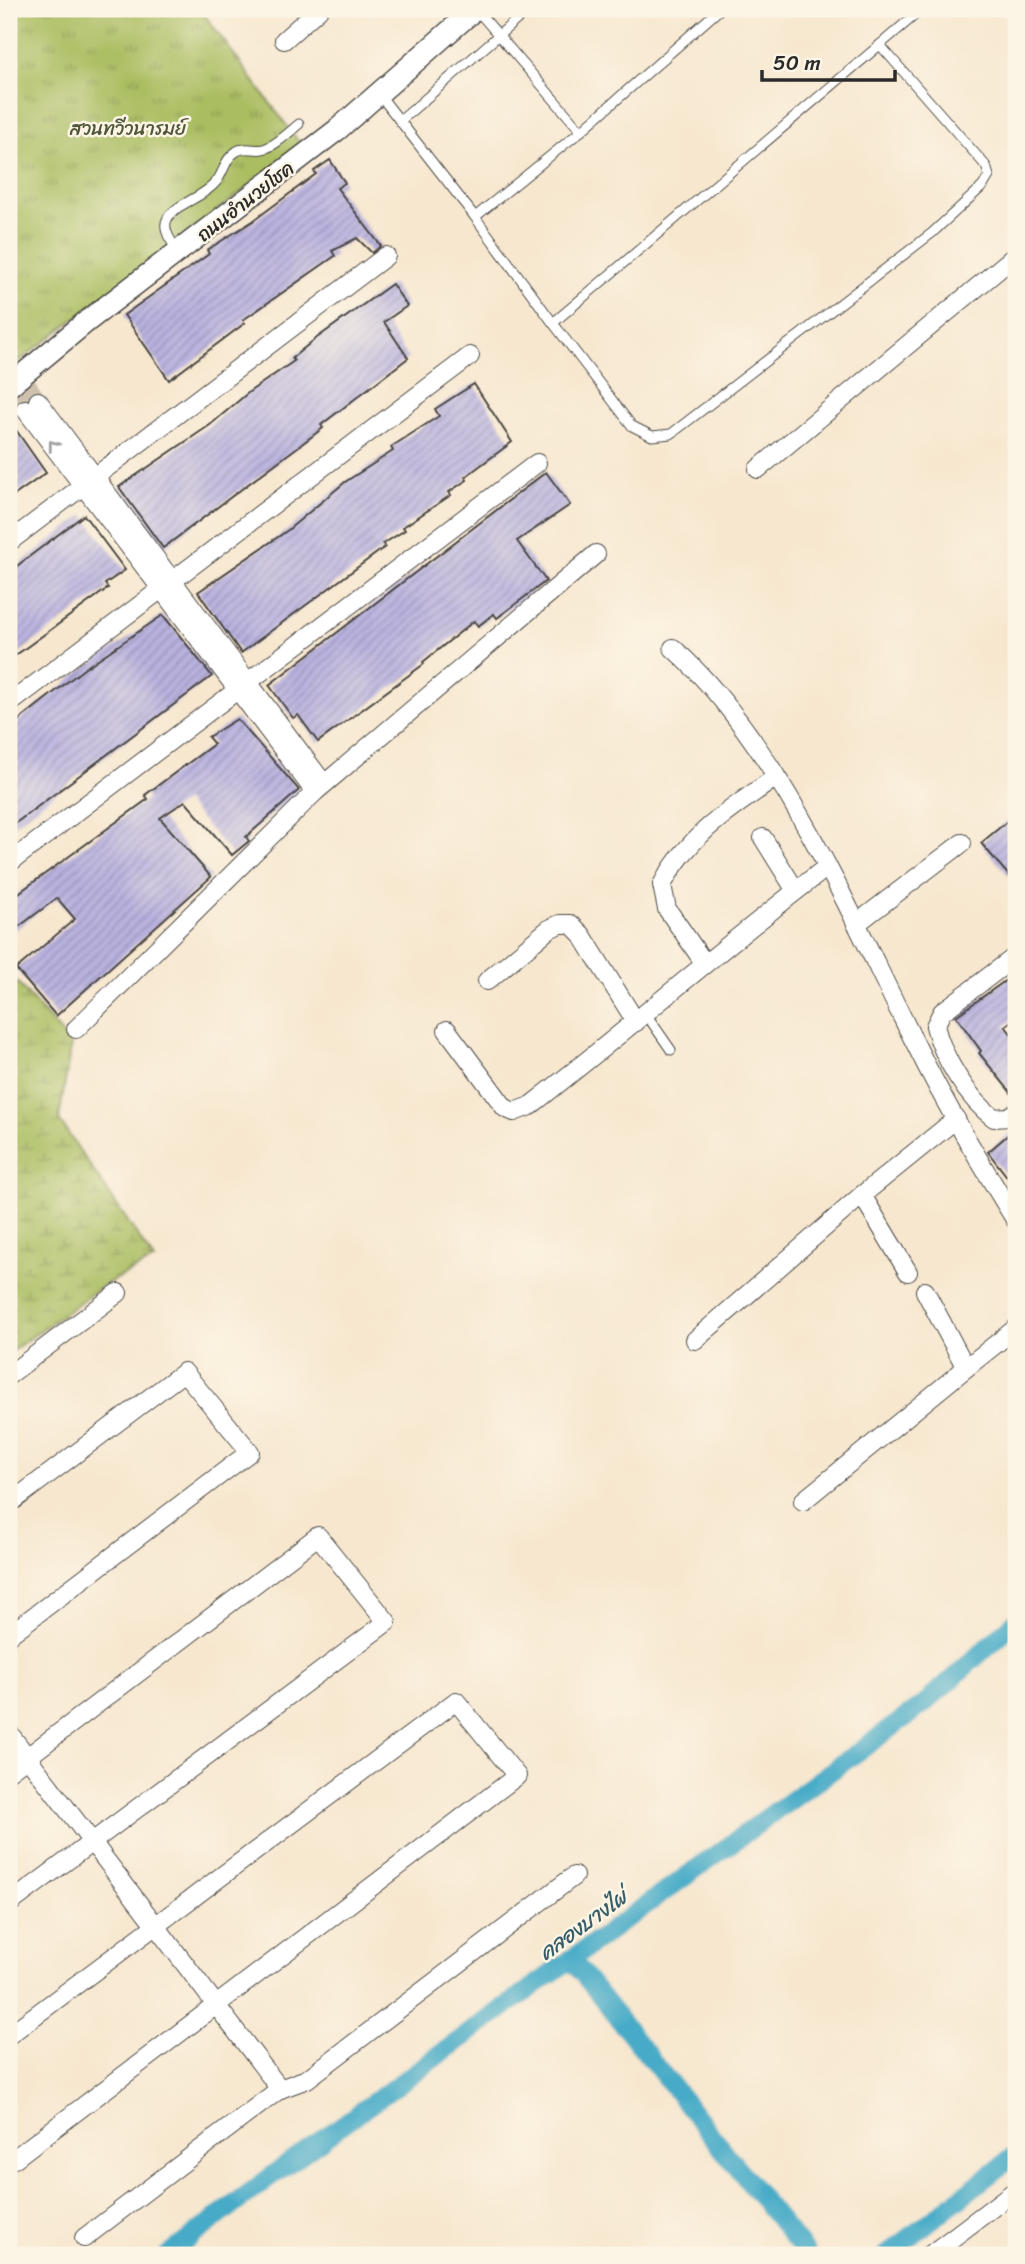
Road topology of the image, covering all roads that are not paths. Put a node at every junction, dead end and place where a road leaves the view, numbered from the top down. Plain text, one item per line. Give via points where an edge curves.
1 (319, 9) edge
2 (476, 9) edge
3 (529, 9) edge
4 (720, 9) edge
5 (922, 9) edge
6 (498, 35) junction
7 (284, 40) dead end
8 (880, 45) junction
9 (379, 94) junction
10 (400, 121) junction
11 (299, 124) dead end
12 (581, 131) junction
13 (475, 217) junction
14 (179, 251) junction
15 (1016, 255) edge
16 (386, 256) dead end
17 (553, 323) junction
18 (470, 356) dead end
19 (15, 385) edge
20 (32, 405) tunnel mouth
21 (537, 463) dead end
22 (758, 469) dead end
23 (90, 482) junction
24 (9, 542) edge
25 (596, 554) dead end
26 (167, 585) junction
27 (673, 648) dead end
28 (243, 687) junction
29 (9, 704) edge
30 (775, 778) junction
31 (320, 788) junction
32 (763, 838) dead end
33 (962, 843) dead end
34 (9, 863) edge
35 (827, 867) junction
36 (796, 891) junction
37 (856, 924) junction
38 (1016, 956) edge
39 (705, 964) junction
40 (486, 981) dead end
41 (641, 1018) junction
42 (76, 1028) dead end
43 (447, 1030) dead end
44 (671, 1051) dead end
45 (1016, 1112) edge
46 (956, 1119) junction
47 (862, 1195) junction
48 (1016, 1221) edge
49 (908, 1272) dead end
50 (925, 1291) dead end
51 (118, 1293) dead end
52 (1016, 1328) edge
53 (695, 1340) dead end
54 (966, 1368) junction
55 (9, 1375) edge
56 (803, 1501) dead end
57 (9, 1504) edge
58 (9, 1635) edge
59 (9, 1733) edge
60 (27, 1757) junction
61 (9, 1771) edge
62 (92, 1841) junction
63 (574, 1876) dead end
64 (9, 1904) edge
65 (155, 1927) junction
66 (216, 2006) junction
67 (9, 2035) edge
68 (280, 2089) junction
69 (14, 2159) dead end
70 (1016, 2190) edge
71 (84, 2238) dead end
72 (930, 2255) edge

1 - 7 street
2 - 6 lane
2 - 9 street, ถนนอำนวยโชค
3 - 6 lane
4 - 12 lane
5 - 8 lane
6 - 10 lane
6 - 12 lane
8 - 17 lane
8 - 17 lane via 986,166 989,176 932,233 671,434 652,436 632,426
9 - 10 lane
9 - 14 street, ถนนอำนวยโชค
10 - 13 lane
11 - 14 lane via 262,150 239,150 226,161 216,183 167,219 166,236
12 - 13 lane
13 - 17 lane
14 - 19 street, ถนนอำนวยโชค
15 - 22 street
16 - 23 street
18 - 26 street
20 - 23 street
21 - 28 street
23 - 24 street
23 - 26 street
25 - 31 street
26 - 28 street
26 - 29 street
27 - 30 street via 730,710
28 - 31 street
28 - 34 street
30 - 35 street
30 - 39 street via 713,820 687,847 662,886 667,908
31 - 42 street
32 - 36 street
33 - 37 street
35 - 36 street
35 - 37 street
36 - 39 street
37 - 46 street
38 - 45 street via 942,1012 935,1026 950,1061 985,1112 994,1118
39 - 41 street
40 - 41 street via 549,929 571,924
41 - 43 street via 530,1106 514,1112 496,1099
41 - 44 lane
46 - 47 street
46 - 48 street
47 - 49 street
47 - 53 street
50 - 54 street
51 - 55 street
52 - 54 street
54 - 56 street
57 - 58 street via 184,1371 250,1452
59 - 60 street
60 - 61 street
60 - 62 street
60 - 62 street via 318,1536 387,1622
62 - 64 street
62 - 65 street
63 - 68 street via 307,2079
65 - 66 street
65 - 66 street via 456,1701 517,1776
65 - 67 street
66 - 68 street
66 - 69 street
68 - 71 street
70 - 72 street

